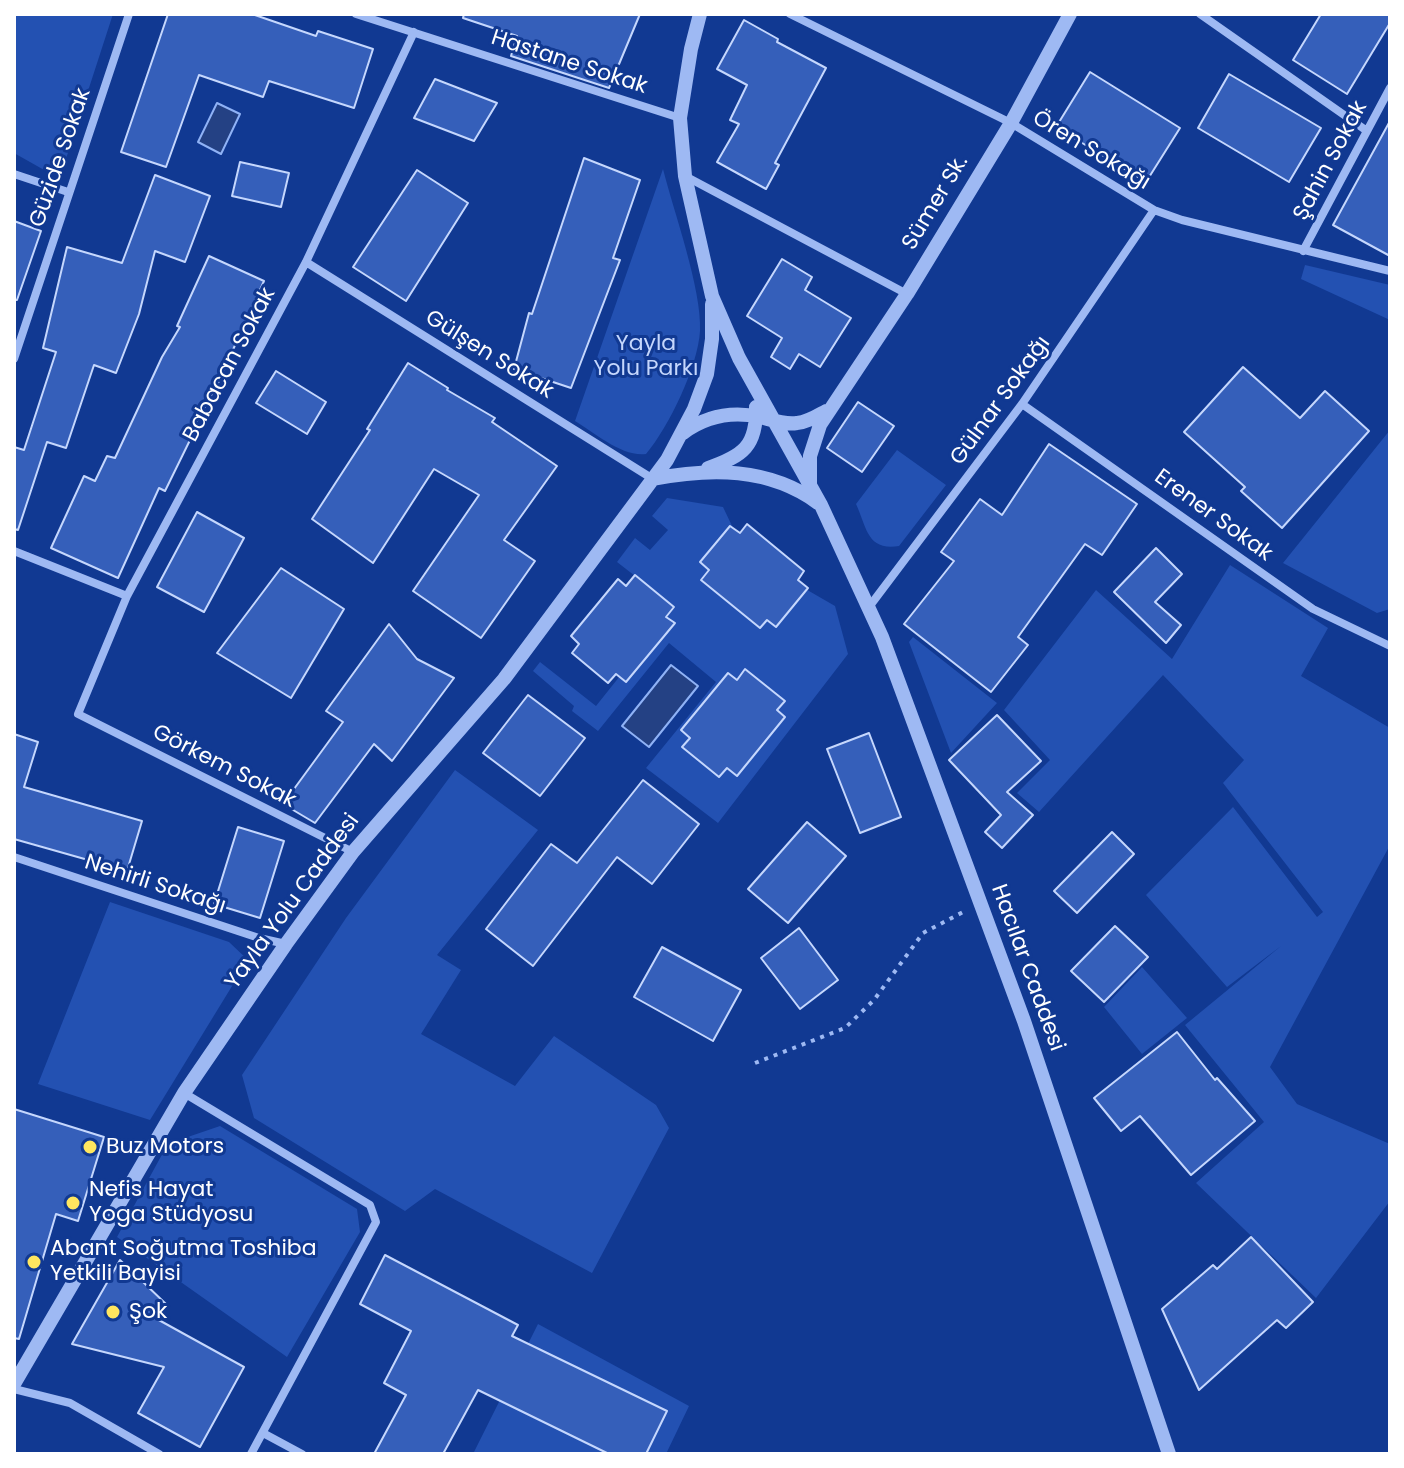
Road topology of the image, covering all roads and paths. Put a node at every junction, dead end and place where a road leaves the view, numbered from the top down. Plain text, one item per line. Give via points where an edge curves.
1 (129, 14) edge
2 (356, 14) edge
3 (700, 14) edge
4 (790, 14) edge
5 (1070, 14) edge
6 (1200, 14) edge
7 (414, 32) junction
8 (1390, 88) edge
9 (680, 118) junction
10 (1011, 123) junction
11 (1367, 131) junction
12 (14, 174) edge
13 (685, 176) junction
14 (68, 192) junction
15 (1154, 210) junction
16 (1303, 251) junction
17 (306, 262) junction
18 (1390, 271) edge
19 (907, 294) junction
20 (712, 296) junction
21 (14, 359) edge
22 (753, 385) junction
23 (1022, 404) junction
24 (830, 408) junction
25 (756, 416) junction
26 (773, 420) junction
27 (683, 433) junction
28 (700, 471) junction
29 (653, 479) junction
30 (810, 487) junction
31 (821, 505) junction
32 (14, 551) edge
33 (127, 596) junction
34 (869, 607) junction
35 (1390, 646) edge
36 (78, 714) joint
37 (353, 852) junction
38 (14, 857) edge
39 (981, 903) junction
40 (286, 944) junction
41 (755, 1063) dead end
42 (184, 1093) junction
43 (14, 1387) edge
44 (263, 1433) junction
45 (159, 1454) edge
46 (251, 1454) edge
47 (302, 1454) edge
48 (1169, 1454) edge

1 - 14 street, Güzide Sokak
2 - 7 street, Hastane Sokak
3 - 9 street
4 - 10 street, Ören Sokağı
5 - 10 street, Sümer Sk.
6 - 11 street
7 - 9 street, Hastane Sokak
7 - 17 street, Babacan Sokak
8 - 11 street, Şahin Sokak
9 - 13 street
10 - 15 street, Ören Sokağı
10 - 19 street, Sümer Sk.
11 - 16 street, Şahin Sokak
12 - 14 street
13 - 19 street
13 - 20 street
14 - 21 street, Güzide Sokak
15 - 16 street, Ören Sokağı
15 - 23 street, Gülnar Sokağı
16 - 18 street, Ören Sokağı
17 - 29 street, Gülşen Sokak
17 - 33 street, Babacan Sokak
19 - 24 street, Sümer Sk.
20 - 22 street, Hacılar Caddesi
20 - 27 street, Yayla Yolu Caddesi via 707,374
22 - 25 street
22 - 26 street, Hacılar Caddesi
23 - 34 street, Gülnar Sokağı
23 - 35 street, Erener Sokak via 1313,609
24 - 26 street via 798,423
24 - 30 street, Sümer Sk. via 814,440
25 - 26 street
25 - 27 street via 705,419
25 - 28 street via 745,451
26 - 30 street, Hacılar Caddesi
27 - 29 street, Yayla Yolu Caddesi
28 - 29 street
28 - 31 street via 757,476 803,492
29 - 37 street, Yayla Yolu Caddesi via 504,679
30 - 31 street, Hacılar Caddesi
31 - 34 street, Hacılar Caddesi
32 - 33 street
33 - 36 street, Babacan Sokak
34 - 39 street, Hacılar Caddesi
36 - 37 street, Görkem Sokak
37 - 40 street, Yayla Yolu Caddesi
38 - 40 street, Nehirli Sokağı
39 - 41 path via 923,933 874,1000 845,1028
39 - 48 street, Hacılar Caddesi
40 - 42 street, Yayla Yolu Caddesi
42 - 43 street, Yayla Yolu Caddesi
42 - 44 street via 370,1205 376,1222
43 - 45 street via 70,1403
44 - 46 street
44 - 47 street

